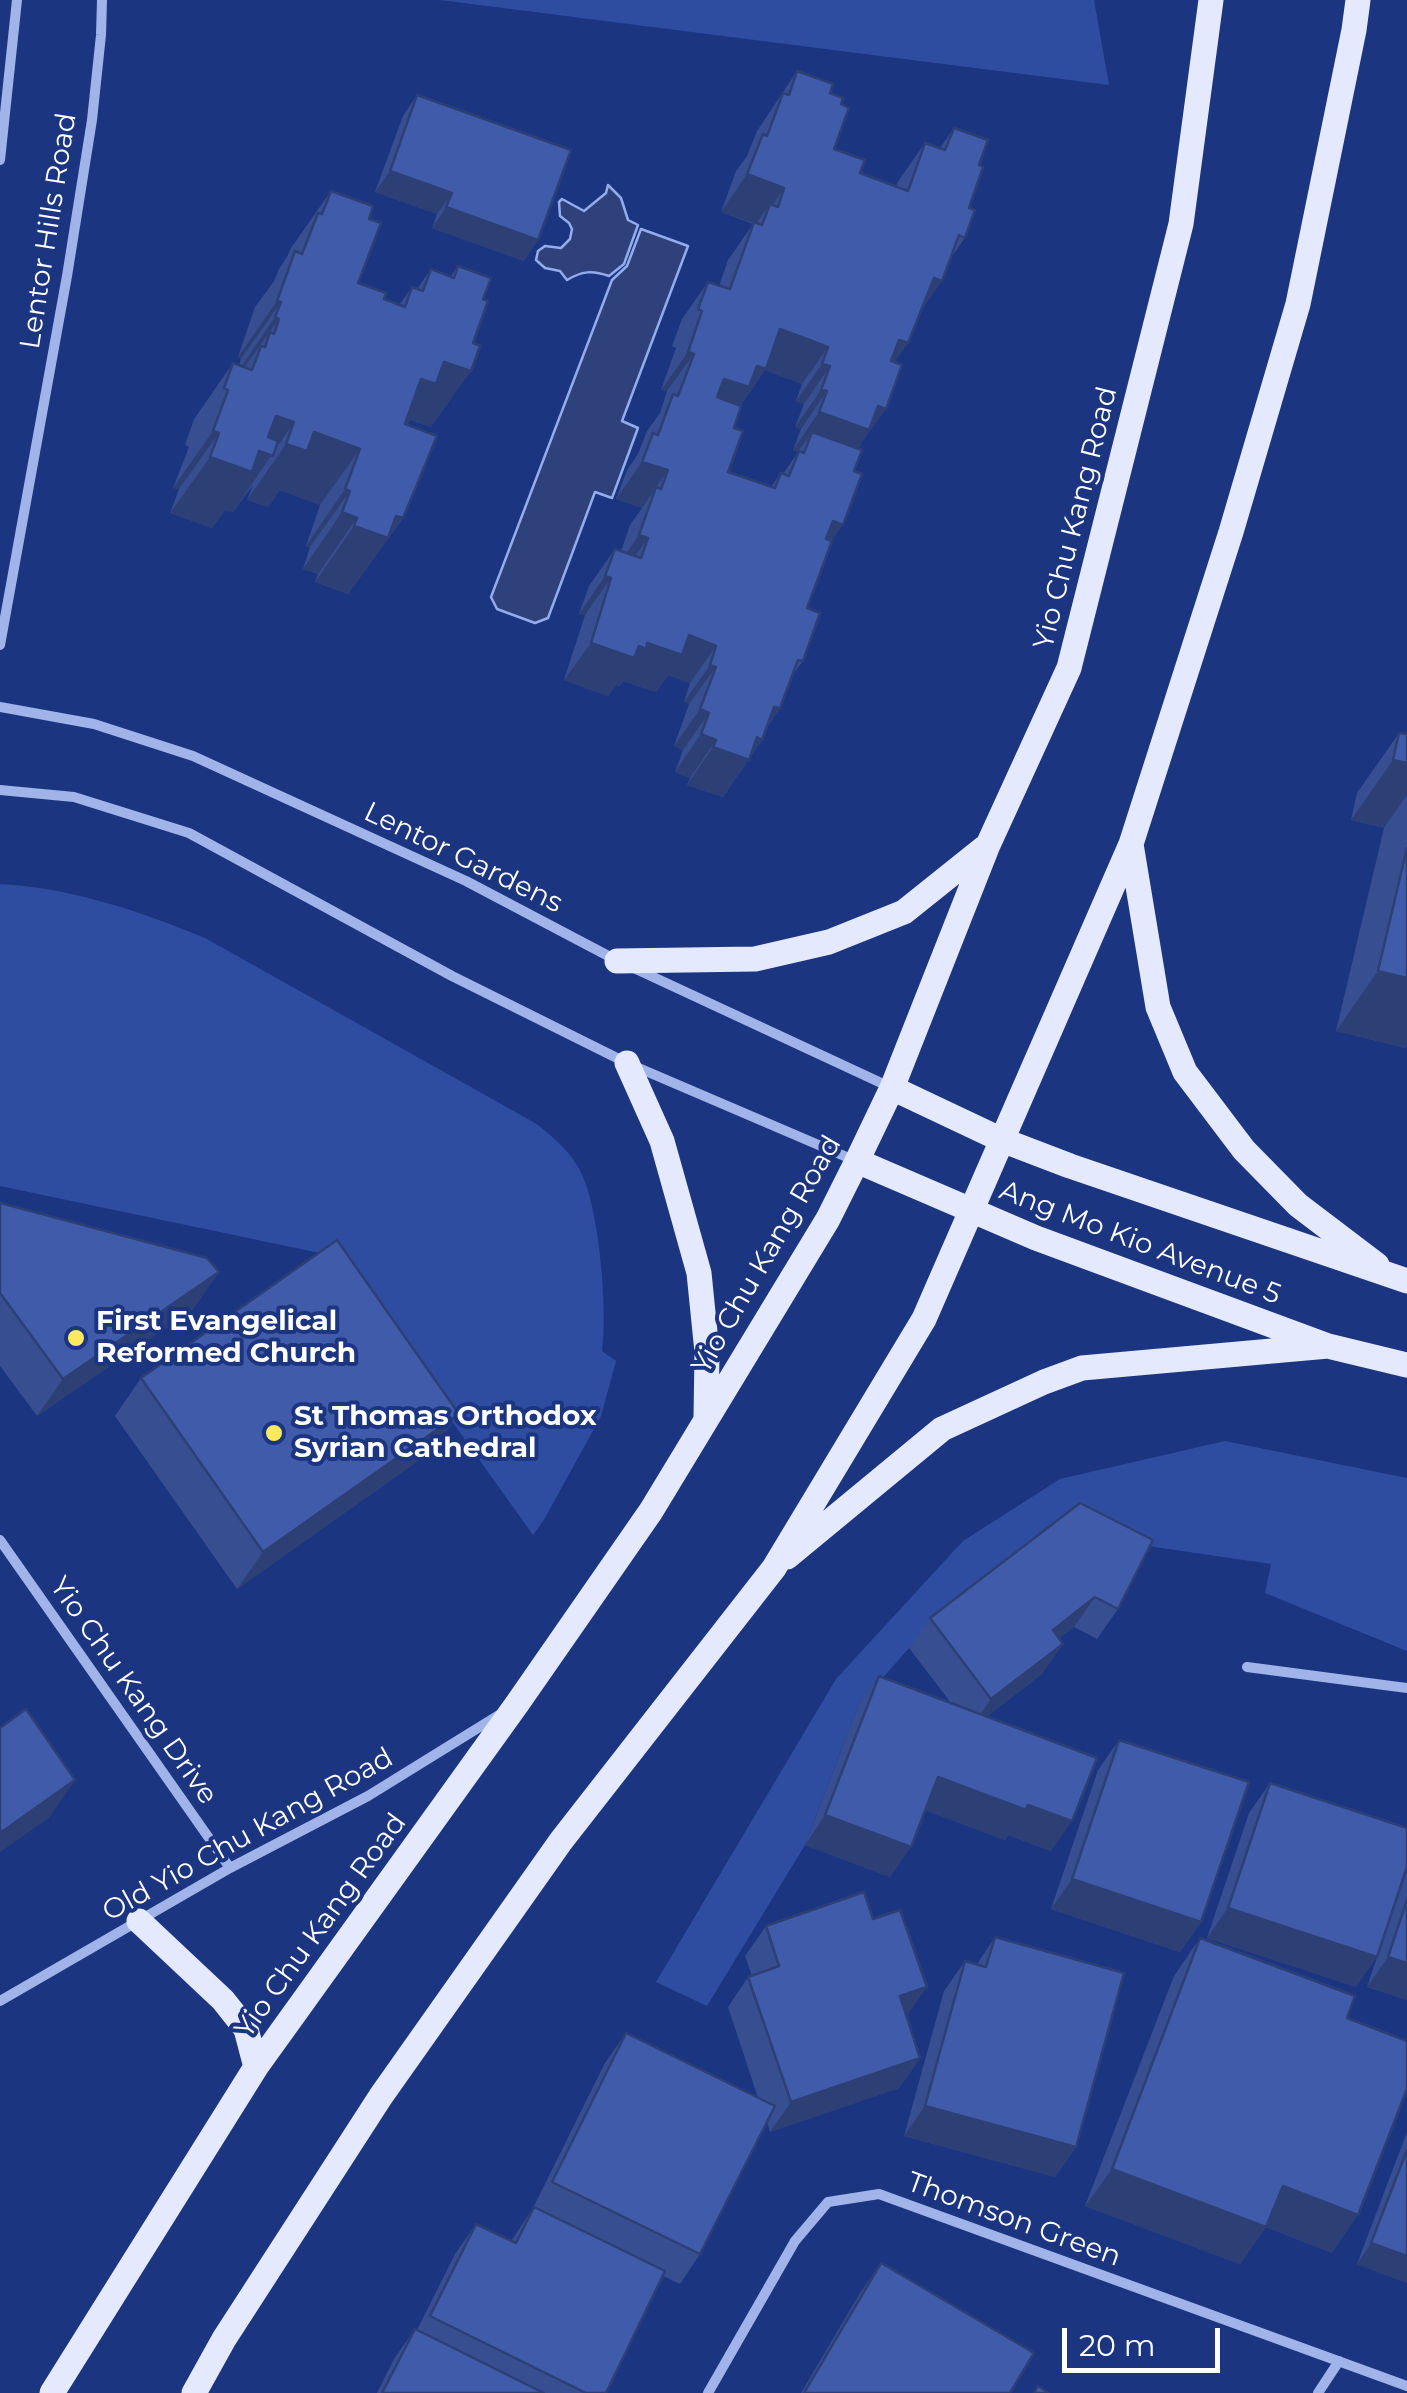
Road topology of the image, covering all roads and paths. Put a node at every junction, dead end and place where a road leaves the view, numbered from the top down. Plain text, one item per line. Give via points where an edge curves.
1 (17, 0) edge
2 (102, 0) edge
3 (1211, 0) edge
4 (1358, 0) edge
5 (0, 160) edge
6 (0, 646) edge
7 (0, 707) edge
8 (0, 790) edge
9 (1131, 844) junction
10 (988, 846) junction
11 (617, 961) junction
12 (627, 1064) junction
13 (892, 1088) junction
14 (1002, 1140) junction
15 (857, 1161) junction
16 (972, 1210) junction
17 (1401, 1280) edge
18 (1328, 1346) junction
19 (1407, 1365) edge
20 (706, 1422) junction
21 (0, 1540) edge
22 (774, 1568) junction
23 (1247, 1667) dead end
24 (1407, 1688) edge
25 (516, 1704) junction
26 (230, 1868) junction
27 (139, 1921) junction
28 (0, 2002) edge
29 (256, 2067) junction
30 (1339, 2362) junction
31 (1407, 2386) edge
32 (52, 2393) edge
33 (194, 2393) edge
34 (708, 2393) edge
35 (1318, 2393) edge

1 - 5 street
2 - 6 street, Lentor Hills Road via 88,140
3 - 10 main road, Yio Chu Kang Road via 1181,224 1070,668
4 - 9 main road via 1298,304
7 - 11 street, Lentor Gardens via 94,724 192,756 466,880
8 - 12 street via 74,797 189,833
9 - 14 main road
9 - 17 main road via 1158,1007 1185,1072 1244,1150 1298,1205
10 - 11 main road via 904,912 829,942 755,959
10 - 13 main road, Yio Chu Kang Road
11 - 13 street, Lentor Gardens
12 - 15 street
12 - 20 main road via 662,1141 700,1273
13 - 14 main road, Ang Mo Kio Avenue 5
13 - 15 main road, Yio Chu Kang Road
14 - 16 main road
14 - 17 main road, Ang Mo Kio Avenue 5
15 - 16 main road, Ang Mo Kio Avenue 5
15 - 20 main road, Yio Chu Kang Road
16 - 18 main road, Ang Mo Kio Avenue 5
16 - 22 main road via 924,1318
18 - 19 main road, Ang Mo Kio Avenue 5
18 - 22 main road via 1082,1368 1044,1382 942,1429
20 - 25 main road, Yio Chu Kang Road
21 - 26 street, Yio Chu Kang Drive
22 - 33 main road via 561,1841 381,2096
23 - 24 street
25 - 26 street, Old Yio Chu Kang Road via 368,1796
25 - 29 main road, Yio Chu Kang Road
26 - 27 street, Old Yio Chu Kang Road
27 - 28 street, Old Yio Chu Kang Road
27 - 29 main road via 223,2000 246,2029
29 - 32 main road, Yio Chu Kang Road
30 - 31 street, Thomson Green
30 - 34 street, Thomson Green via 879,2194 828,2202 795,2241
30 - 35 street

